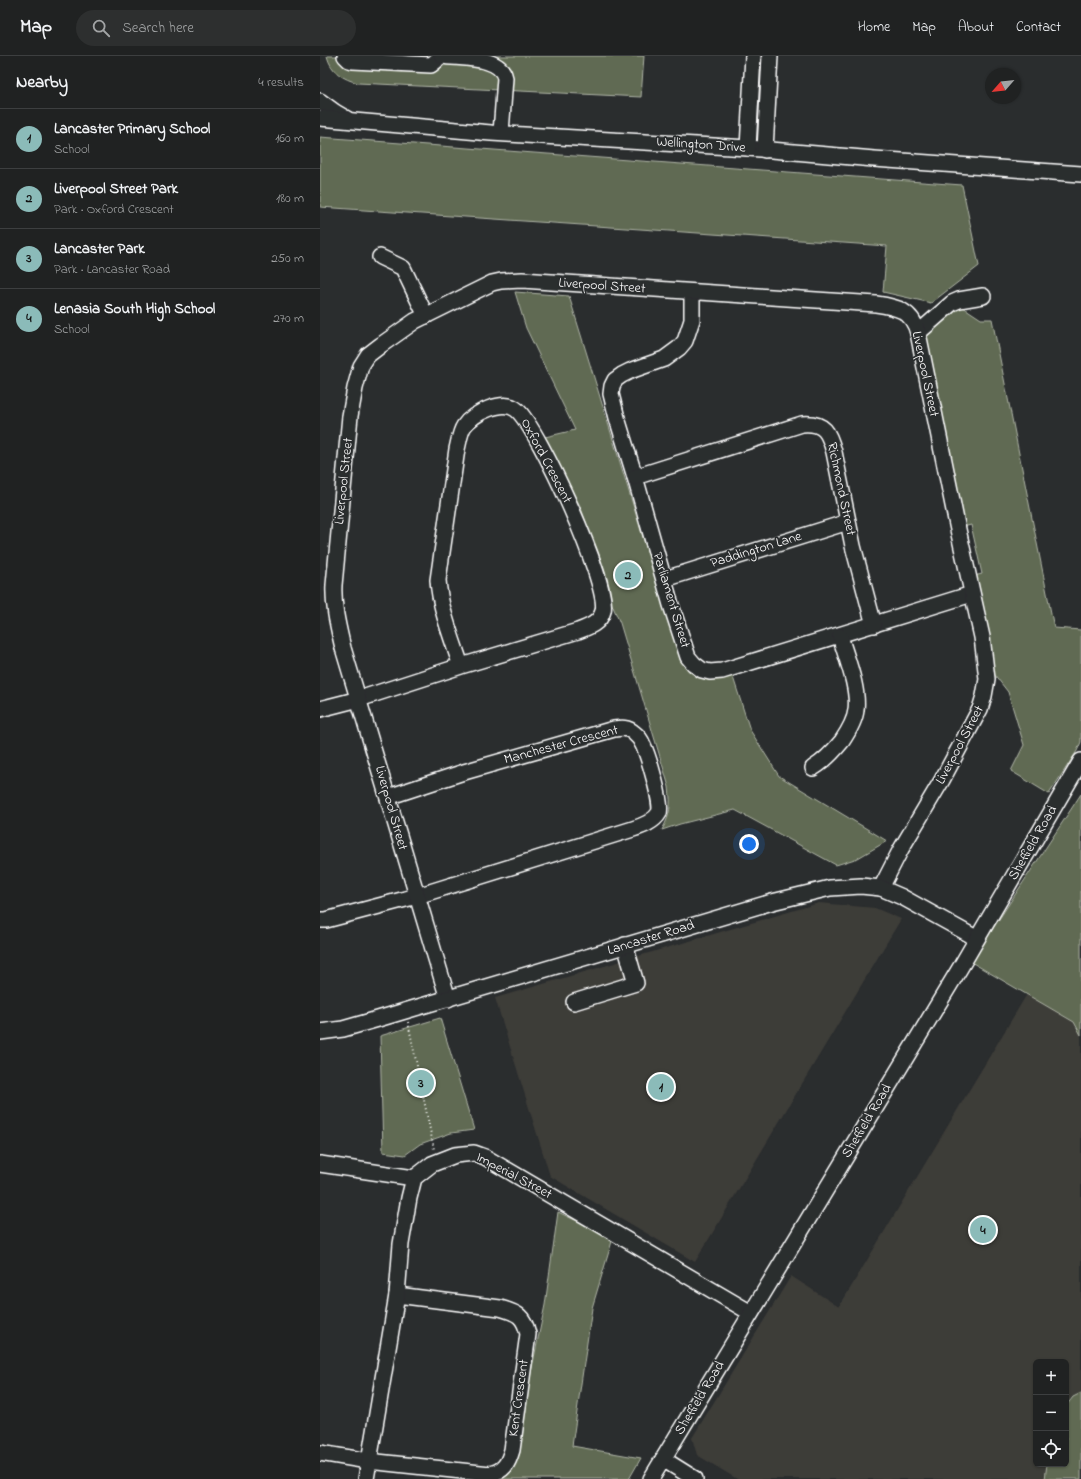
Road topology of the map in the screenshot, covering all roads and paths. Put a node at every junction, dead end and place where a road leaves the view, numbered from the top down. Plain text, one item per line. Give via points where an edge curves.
1 (345, 56) edge
2 (439, 56) edge
3 (442, 56) edge
4 (753, 56) edge
5 (770, 56) edge
6 (320, 101) edge
7 (320, 118) edge
8 (352, 121) junction
9 (501, 133) junction
10 (748, 148) junction
11 (765, 150) junction
12 (1081, 174) edge
13 (380, 257) dead end
14 (692, 292) junction
15 (983, 296) dead end
16 (426, 316) junction
17 (918, 333) junction
18 (635, 477) junction
19 (848, 522) junction
20 (665, 579) junction
21 (972, 594) junction
22 (874, 625) junction
23 (840, 636) junction
24 (461, 666) junction
25 (359, 698) junction
26 (320, 710) edge
27 (1081, 761) edge
28 (813, 768) dead end
29 (388, 797) junction
30 (881, 888) junction
31 (417, 896) junction
32 (320, 920) edge
33 (976, 938) junction
34 (625, 946) junction
35 (448, 999) junction
36 (574, 1002) dead end
37 (406, 1011) junction
38 (320, 1032) edge
39 (437, 1162) junction
40 (320, 1164) edge
41 (414, 1178) junction
42 (397, 1295) junction
43 (751, 1313) junction
44 (320, 1453) edge
45 (663, 1459) junction
46 (368, 1461) junction
47 (366, 1479) edge
48 (651, 1479) edge
49 (695, 1479) edge

1 - 2 street via 353,61 431,65
3 - 9 street via 484,58 496,62 501,67 505,78
4 - 10 street
5 - 11 street
6 - 8 street
7 - 8 street, Wellington Drive
8 - 9 street, Wellington Drive
9 - 10 street, Wellington Drive
10 - 11 street, Wellington Drive
11 - 12 street, Wellington Drive
13 - 16 street via 403,268
14 - 16 street, Liverpool Street via 510,280 492,283
14 - 17 street, Liverpool Street via 885,305 903,310 909,315
14 - 18 street, Parliament Street via 692,320 679,348 664,359 622,375 612,386 612,402
15 - 17 street via 959,300
16 - 25 street, Liverpool Street via 368,355 361,366 354,395 348,430 333,601 343,648
17 - 21 street, Liverpool Street
18 - 19 street, Richmond Street via 802,424 812,424 824,429 830,438
18 - 20 street, Parliament Street
19 - 20 street, Paddington Lane
19 - 22 street, Richmond Street
20 - 23 street, Parliament Street via 688,656 702,670 722,671
21 - 22 street, Parliament Street
21 - 30 street, Liverpool Street via 986,658 987,679 980,709
22 - 23 street, Parliament Street
23 - 28 street via 854,684 856,710 844,738 832,754
24 - 24 street, Oxford Crescent via 442,605 438,580 450,491 458,444 465,425 489,409 505,405 518,411 528,424 567,500 596,571 602,593 603,612 600,619 587,628
24 - 25 street, Oxford Crescent
25 - 26 street, Oxford Crescent
25 - 29 street, Liverpool Street
27 - 33 street, Sheffield Road
29 - 31 street, Liverpool Street
29 - 31 street, Manchester Crescent via 614,729 629,729 644,746 660,806 659,812 650,822
30 - 33 street, Lancaster Road
30 - 34 street, Lancaster Road via 854,886 816,890
31 - 32 street, Manchester Crescent
31 - 35 street, Liverpool Street
33 - 43 street, Sheffield Road
34 - 35 street, Lancaster Road
34 - 36 street via 636,983
35 - 37 street, Lancaster Road
37 - 38 street, Lancaster Road via 343,1029
37 - 39 path
39 - 41 street, Imperial Street
39 - 43 street, Imperial Street via 455,1154 474,1153 485,1157
40 - 41 street
41 - 42 street via 408,1198 401,1244
42 - 46 street
42 - 46 street, Kent Crescent via 500,1308 512,1311 526,1324 528,1334 512,1450 504,1468 490,1474
43 - 45 street, Sheffield Road
44 - 46 street, Kent Crescent
45 - 48 street, Sheffield Road
45 - 49 street
46 - 47 street

